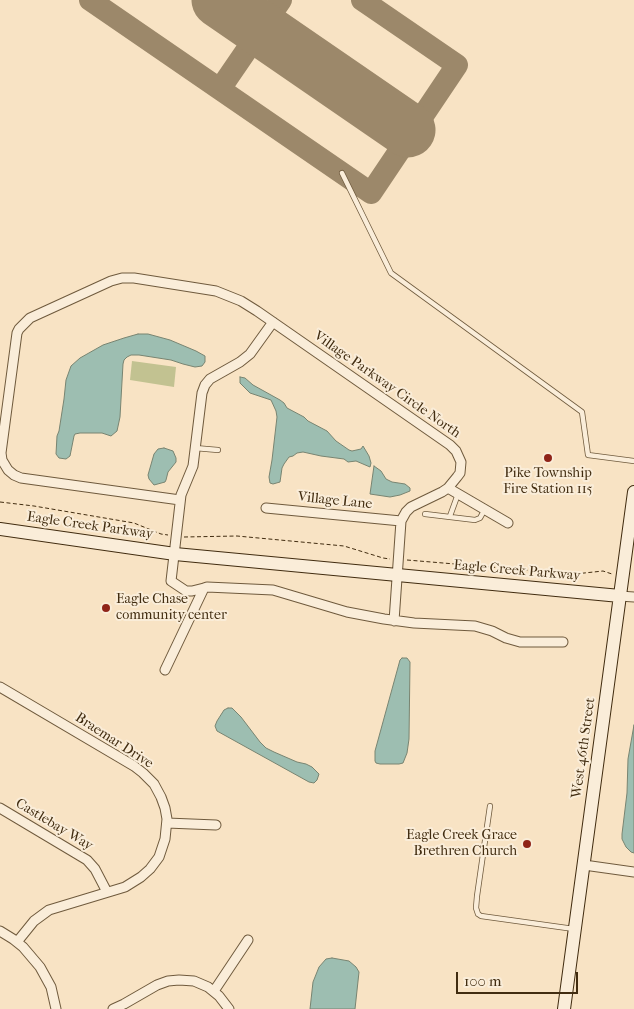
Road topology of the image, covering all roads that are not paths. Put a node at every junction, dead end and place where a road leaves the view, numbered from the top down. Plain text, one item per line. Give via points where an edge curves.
1 (342, 173) dead end
2 (273, 322) junction
3 (195, 448) junction
4 (218, 450) dead end
5 (634, 462) edge
6 (448, 488) junction
7 (634, 492) edge
8 (458, 494) junction
9 (180, 500) junction
10 (266, 508) dead end
11 (484, 510) junction
12 (425, 514) dead end
13 (450, 516) junction
14 (401, 521) junction
15 (508, 523) dead end
16 (0, 529) edge
17 (175, 554) junction
18 (398, 574) junction
19 (204, 588) junction
20 (620, 596) junction
21 (634, 597) edge
22 (394, 621) junction
23 (562, 642) dead end
24 (165, 670) dead end
25 (0, 687) edge
26 (490, 806) dead end
27 (0, 808) edge
28 (167, 823) junction
29 (216, 825) dead end
30 (584, 865) junction
31 (634, 872) edge
32 (108, 892) junction
33 (575, 929) junction
34 (0, 931) edge
35 (248, 940) dead end
36 (17, 942) junction
37 (214, 991) junction
38 (56, 1009) edge
39 (113, 1009) edge
40 (229, 1009) edge
41 (564, 1009) edge

1 - 5 lane via 391,273 582,412 588,455
2 - 3 street via 250,354 214,376 205,386
2 - 6 street, Village Parkway Circle North via 453,448 461,465 459,474
2 - 9 street via 241,301 216,292 128,277 114,280 30,318 18,331 1,453 8,470 24,479
3 - 4 lane
3 - 9 street via 193,466
6 - 8 street
6 - 14 street via 411,507
7 - 20 main road, West 46th Street
8 - 11 street
8 - 13 lane
9 - 17 street
10 - 14 street, Village Lane
11 - 13 lane via 475,520
11 - 15 street
12 - 13 lane
14 - 18 street
16 - 17 main road, Eagle Creek Parkway
17 - 18 main road, Eagle Creek Parkway
17 - 19 street via 171,581 186,591
18 - 20 main road, Eagle Creek Parkway
18 - 22 street
19 - 22 street via 277,591 347,612
19 - 24 street
20 - 21 street, Eagle Creek Parkway
20 - 30 main road, West 46th Street
22 - 23 street via 468,625 517,642
25 - 28 street, Braemar Drive via 143,772 161,797
26 - 33 lane via 476,908 478,914
27 - 32 street, Castlebay Way via 87,860
28 - 29 street
28 - 32 street, Braemar Drive via 162,850 150,869 128,885
30 - 31 street
30 - 33 main road, West 46th Street
32 - 36 street, Braemar Drive via 49,910 34,921
33 - 41 main road, West 46th Street
34 - 36 street
35 - 37 street
36 - 38 street via 46,977
37 - 39 street via 194,981 175,980 157,984
37 - 40 street

